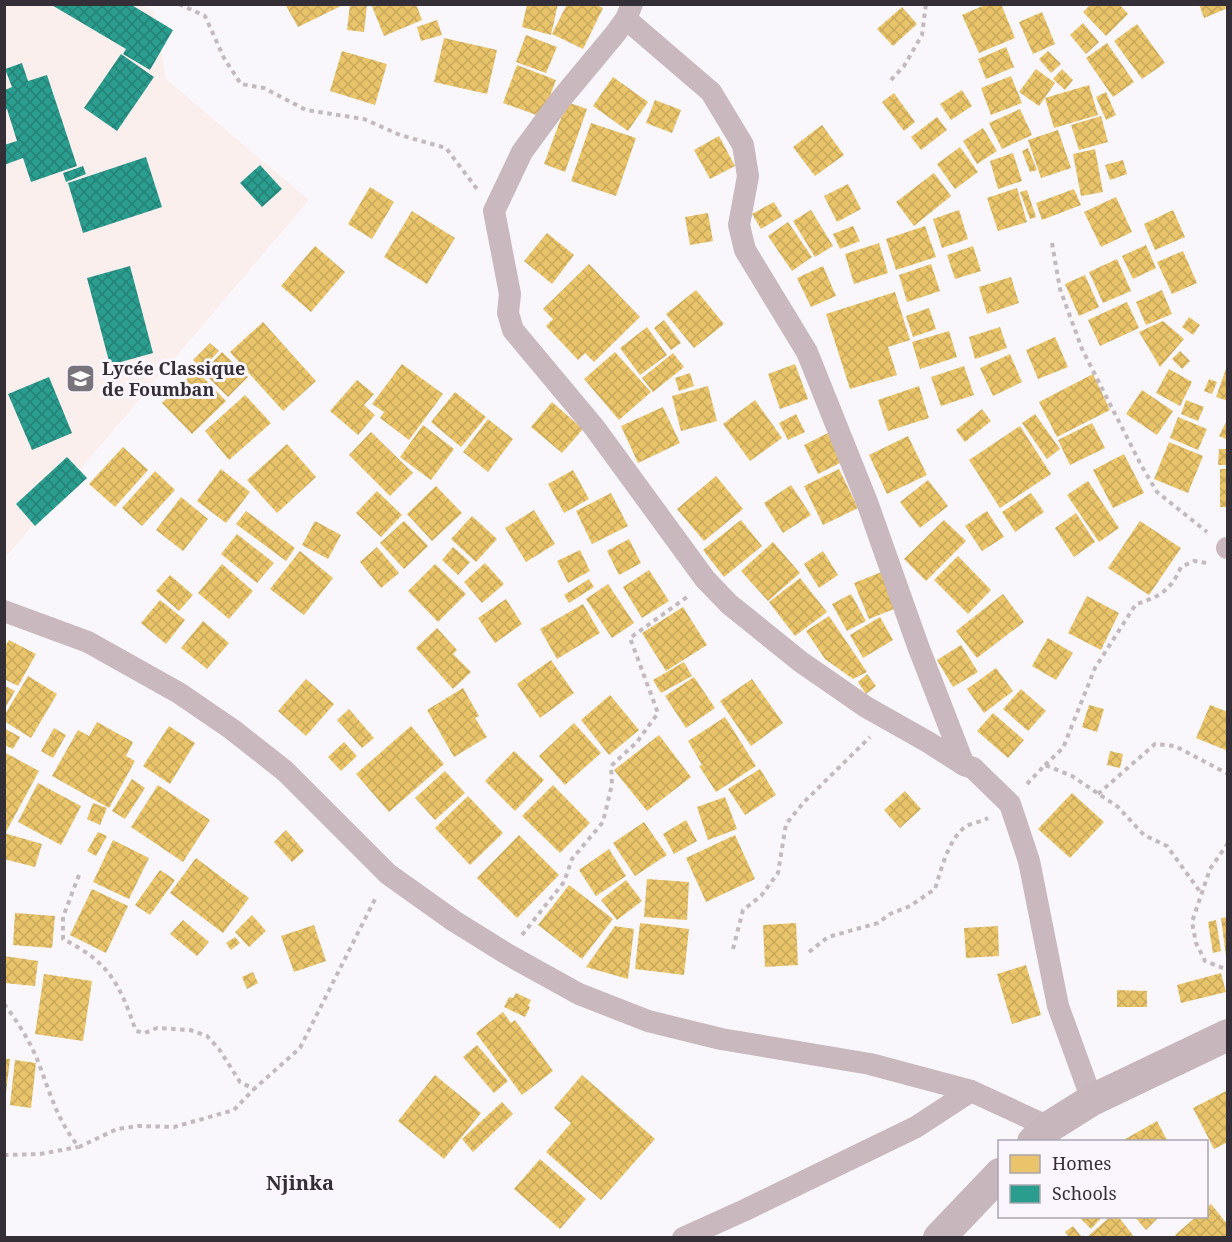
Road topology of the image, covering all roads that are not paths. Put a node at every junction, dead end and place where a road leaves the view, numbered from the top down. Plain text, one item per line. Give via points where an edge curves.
1 (629, 12) edge
2 (4, 611) edge
3 (964, 765) junction
4 (1227, 1035) edge
5 (971, 1091) junction
6 (1092, 1100) junction
7 (1041, 1134) edge
8 (998, 1175) edge
9 (683, 1238) edge
10 (939, 1238) edge

1 - 3 street via 711,92 743,145 748,176 738,225 745,250 807,352
1 - 3 street via 522,152 494,211 513,330 594,427 705,579 729,604 801,662 866,707
2 - 5 street via 88,642 179,693 285,771 388,873 454,921 579,994 648,1021 720,1039 870,1064
3 - 6 street via 973,768 1010,804 1029,861 1058,1006
4 - 6 main road
5 - 7 street
5 - 9 street via 916,1127
6 - 7 main road
8 - 10 main road

